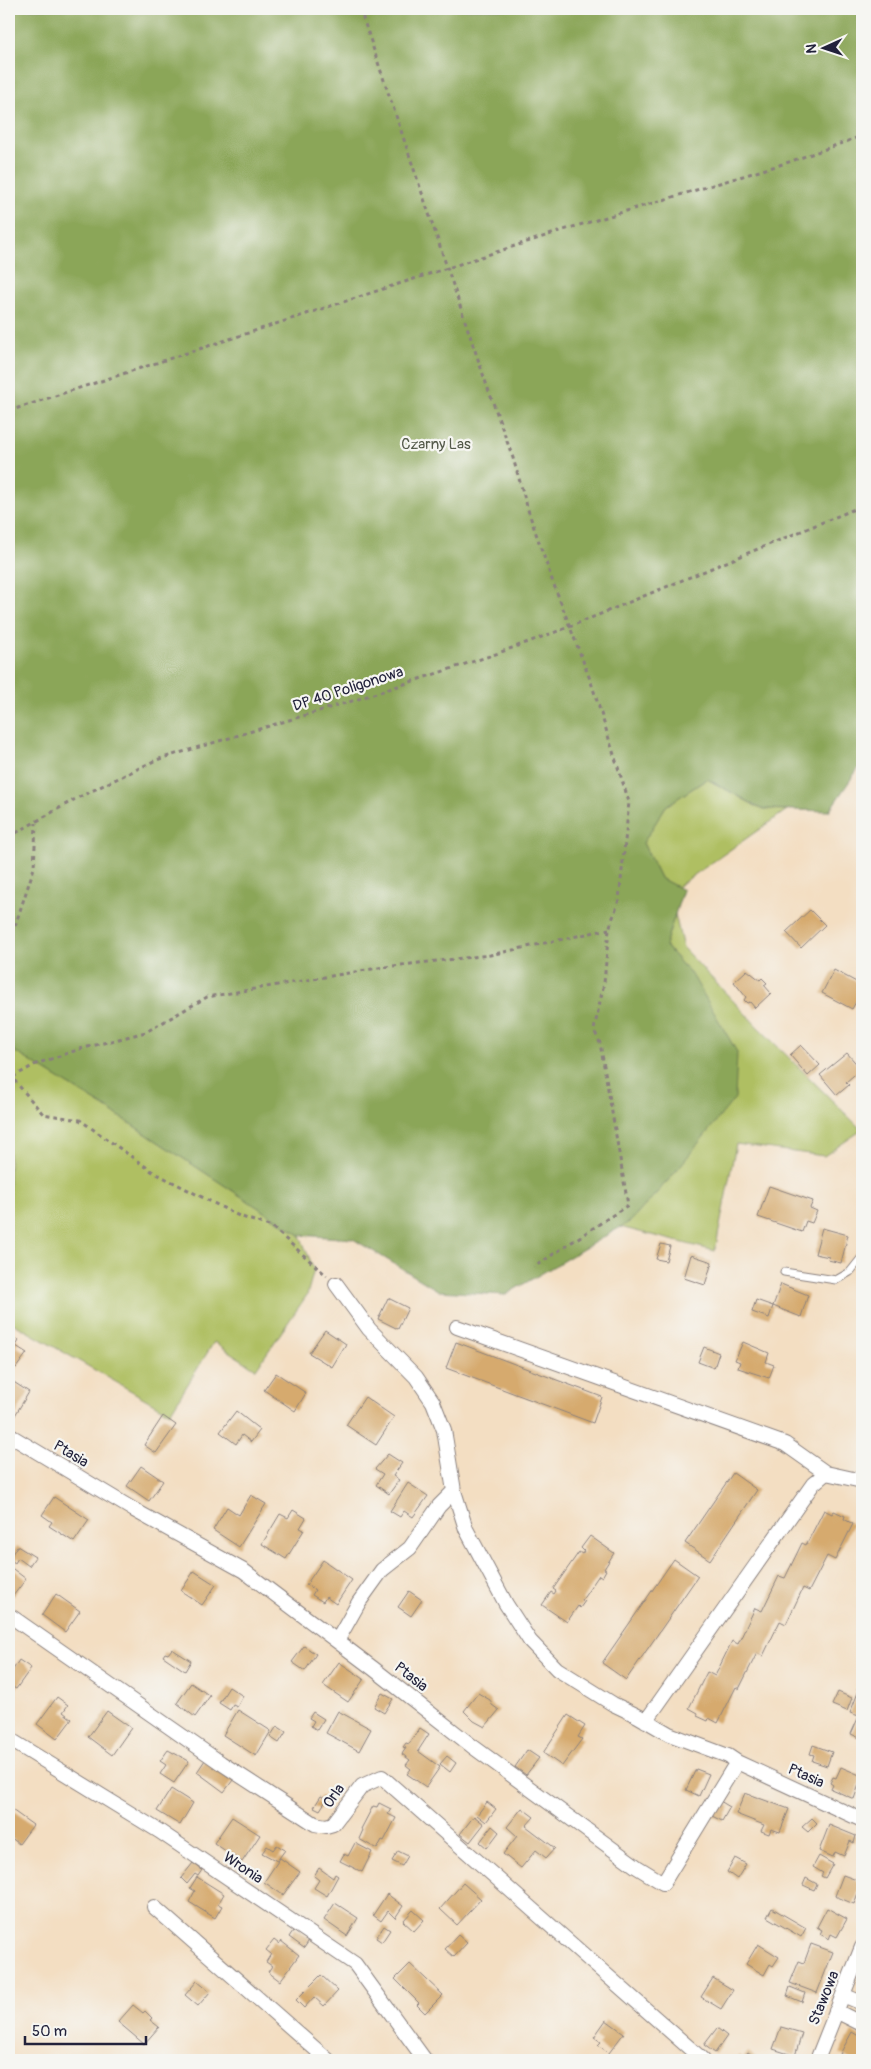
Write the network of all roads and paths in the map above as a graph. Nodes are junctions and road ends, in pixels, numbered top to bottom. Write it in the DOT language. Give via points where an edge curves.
graph roads {
  1 [pos="360,9"];
  2 [pos="862,136"];
  3 [pos="448,270"];
  4 [pos="9,411"];
  5 [pos="862,506"];
  6 [pos="569,627"];
  7 [pos="36,823"];
  8 [pos="9,837"];
  9 [pos="15,926"];
  10 [pos="609,929"];
  11 [pos="11,1075"];
  12 [pos="862,1257"];
  13 [pos="534,1267"];
  14 [pos="784,1272"];
  15 [pos="336,1284"];
  16 [pos="457,1327"];
  17 [pos="9,1435"];
  18 [pos="826,1473"];
  19 [pos="862,1481"];
  20 [pos="454,1491"];
  21 [pos="9,1615"];
  22 [pos="337,1641"];
  23 [pos="646,1721"];
  24 [pos="9,1738"];
  25 [pos="737,1762"];
  26 [pos="862,1820"];
  27 [pos="154,1907"];
  28 [pos="862,1948"];
  29 [pos="842,1995"];
  30 [pos="862,2003"];
  31 [pos="836,2011"];
  32 [pos="862,2024"];
  33 [pos="328,2060"];
  34 [pos="424,2060"];
  35 [pos="703,2060"];
  36 [pos="817,2060"];
  1 -- 3 [label="path"];
  2 -- 3 [label="path"];
  3 -- 4 [label="path"];
  3 -- 6 [label="path"];
  5 -- 6 [label="path, DP 40 Poligonowa"];
  6 -- 7 [label="path, DP 40 Poligonowa" via="349,702 156,760 78,798"];
  6 -- 10 [label="path" via="591,682 629,802 619,900"];
  7 -- 8 [label="path, DP 40 Poligonowa"];
  7 -- 9 [label="path" via="34,868"];
  10 -- 11 [label="path" via="490,955 384,967 207,997 146,1032 80,1049"];
  10 -- 13 [label="path" via="604,983 594,1030 600,1043 628,1205"];
  11 -- 15 [label="path" via="43,1114 80,1120 153,1172 239,1216 272,1227"];
  12 -- 14 [label="lane" via="850,1272 836,1280"];
  15 -- 20 [label="street, Ptasia" via="369,1329 416,1377 433,1402 447,1444"];
  16 -- 18 [label="street" via="785,1444"];
  17 -- 22 [label="street, Ptasia" via="244,1571"];
  18 -- 19 [label="street"];
  18 -- 23 [label="street" via="812,1484"];
  20 -- 22 [label="street" via="438,1506 410,1548 382,1570"];
  20 -- 23 [label="street, Ptasia" via="472,1543 530,1641 557,1669"];
  21 -- 35 [label="street, Orla" via="221,1763 315,1824 333,1824 362,1786 382,1777"];
  22 -- 25 [label="street, Ptasia" via="472,1746 663,1883"];
  23 -- 25 [label="street, Ptasia"];
  24 -- 34 [label="street, Wronia" via="159,1831 355,1964"];
  25 -- 26 [label="street, Ptasia"];
  27 -- 33 [label="street"];
  28 -- 29 [label="street, Stawowa"];
  29 -- 30 [label="street"];
  29 -- 31 [label="street, Stawowa"];
  31 -- 32 [label="street"];
  31 -- 36 [label="street, Stawowa"];
}
